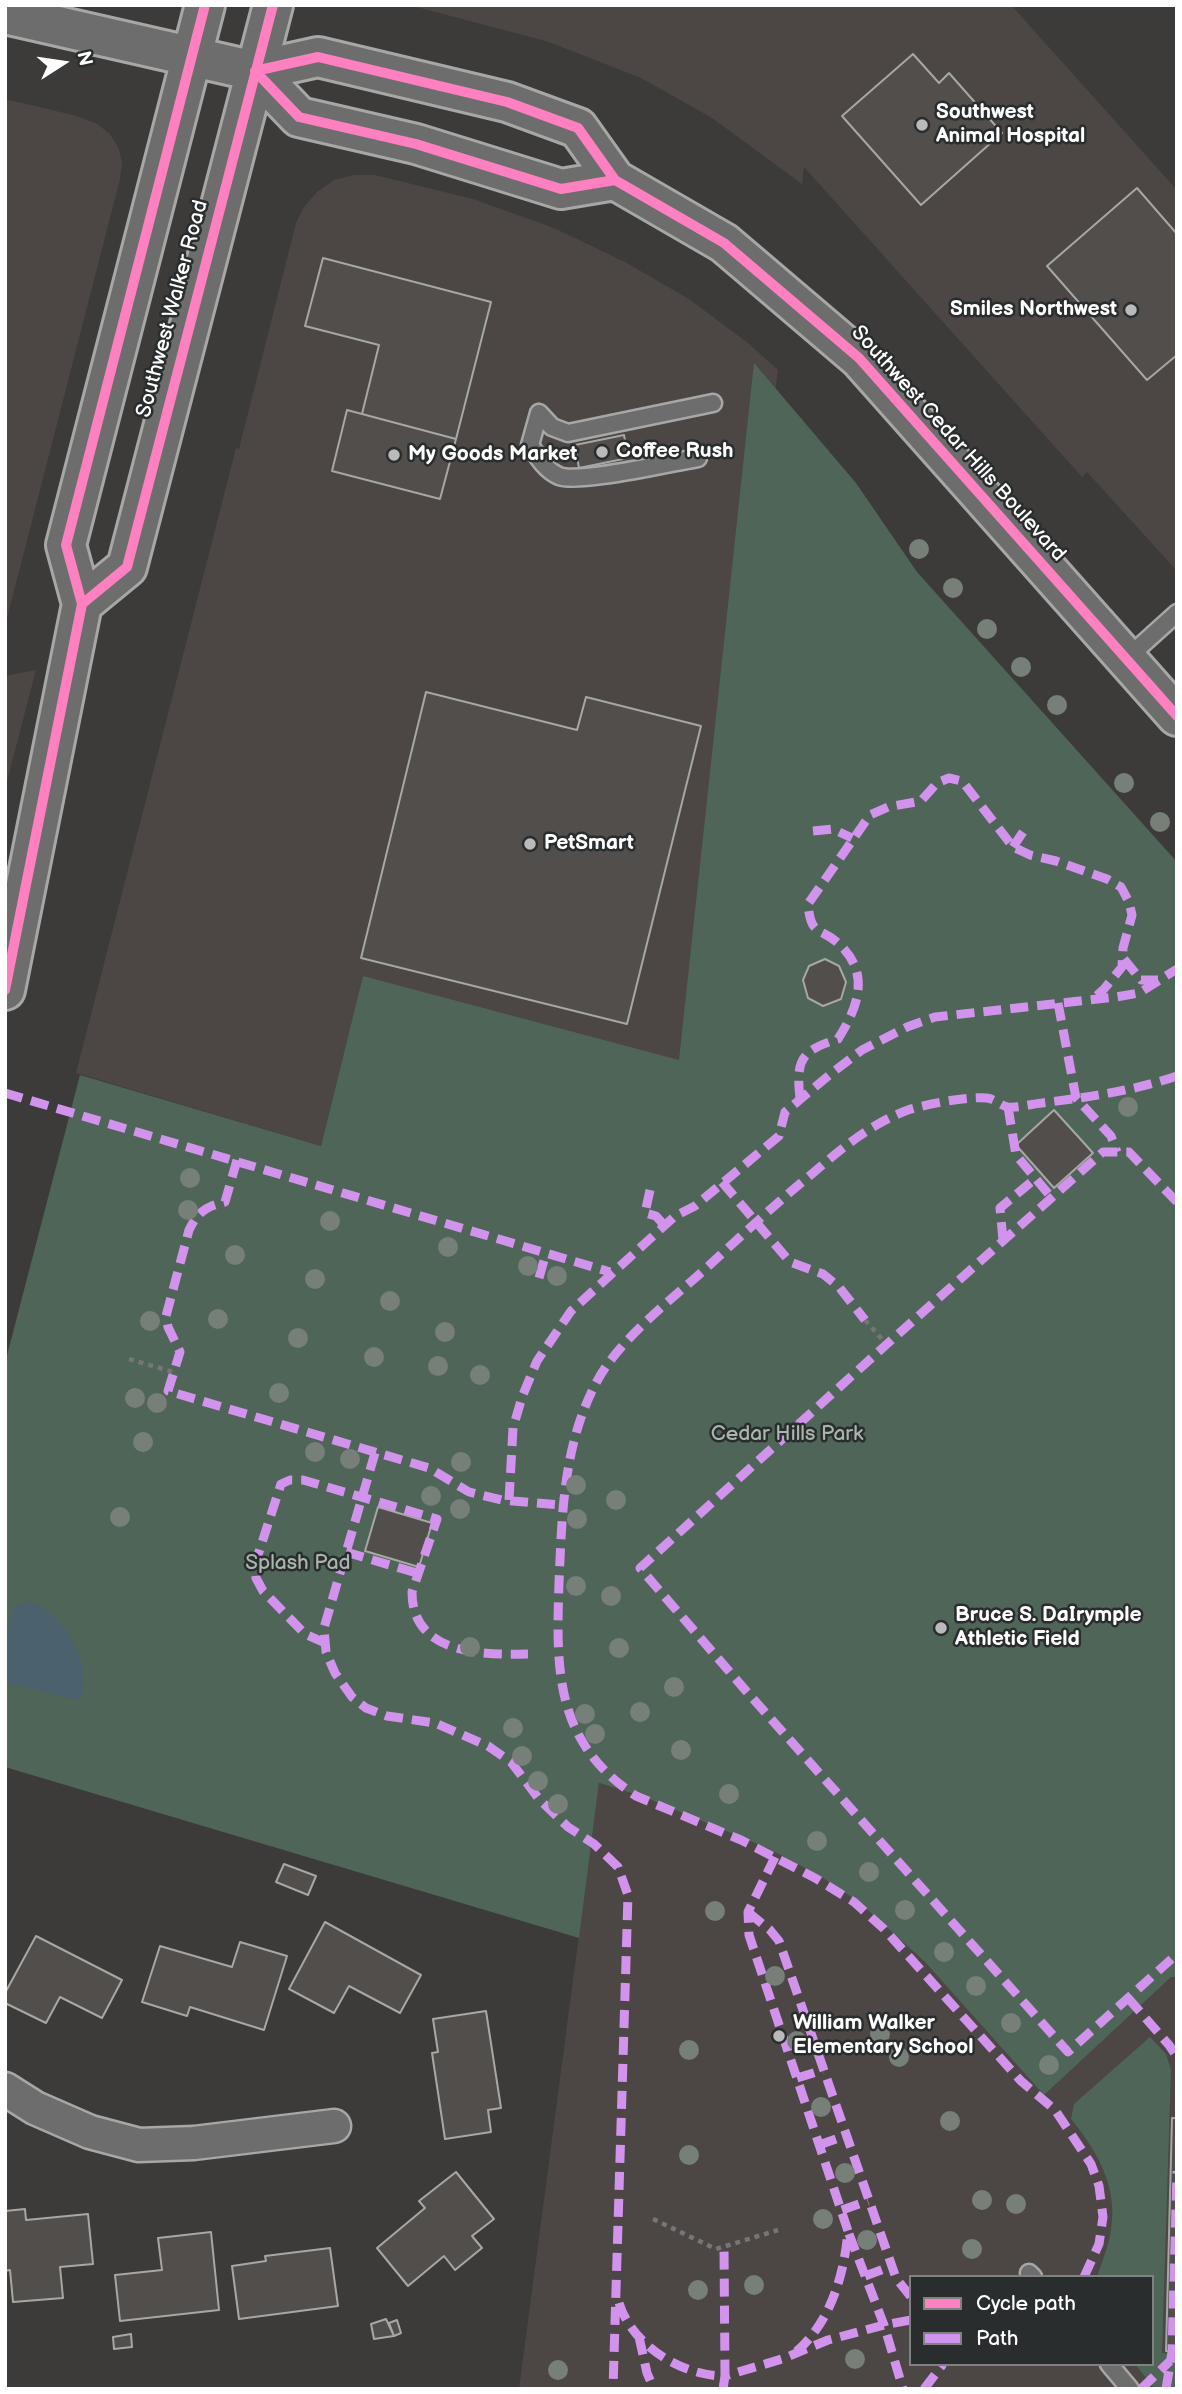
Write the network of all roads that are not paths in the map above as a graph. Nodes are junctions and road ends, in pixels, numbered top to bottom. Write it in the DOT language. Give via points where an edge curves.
graph roads {
  1 [pos="205,5"];
  2 [pos="273,5"];
  3 [pos="5,14"];
  4 [pos="191,57"];
  5 [pos="255,71"];
  6 [pos="615,180"];
  7 [pos="713,403"];
  8 [pos="698,458"];
  9 [pos="82,604"];
  10 [pos="1177,613"];
  11 [pos="1126,659"];
  12 [pos="1177,716"];
  13 [pos="5,990"];
  14 [pos="5,2089"];
  15 [pos="334,2126"];
  16 [pos="1111,2366"];
  17 [pos="1130,2389"];
  1 -- 4 [label="main road, Southwest Walker Road"];
  2 -- 5 [label="main road, Southwest Walker Road"];
  3 -- 4 [label="main road, Southwest Cedar Hills Boulevard"];
  4 -- 5 [label="main road, Southwest Cedar Hills Boulevard"];
  4 -- 9 [label="main road, Southwest Walker Road" via="66,545"];
  5 -- 6 [label="main road" via="299,117 416,144 561,189"];
  5 -- 6 [label="main road, Southwest Cedar Hills Boulevard" via="318,57 508,102 578,128"];
  5 -- 9 [label="main road, Southwest Walker Road" via="127,567"];
  6 -- 11 [label="main road, Southwest Cedar Hills Boulevard" via="724,243 859,358"];
  7 -- 8 [label="lane" via="568,433 552,427 539,413 530,445 541,464 560,476 582,478"];
  9 -- 13 [label="main road, Southwest Walker Road"];
  10 -- 11 [label="lane"];
  11 -- 12 [label="main road, Southwest Cedar Hills Boulevard"];
  14 -- 15 [label="street" via="90,2132 139,2145"];
  16 -- 17 [label="lane"];
}
